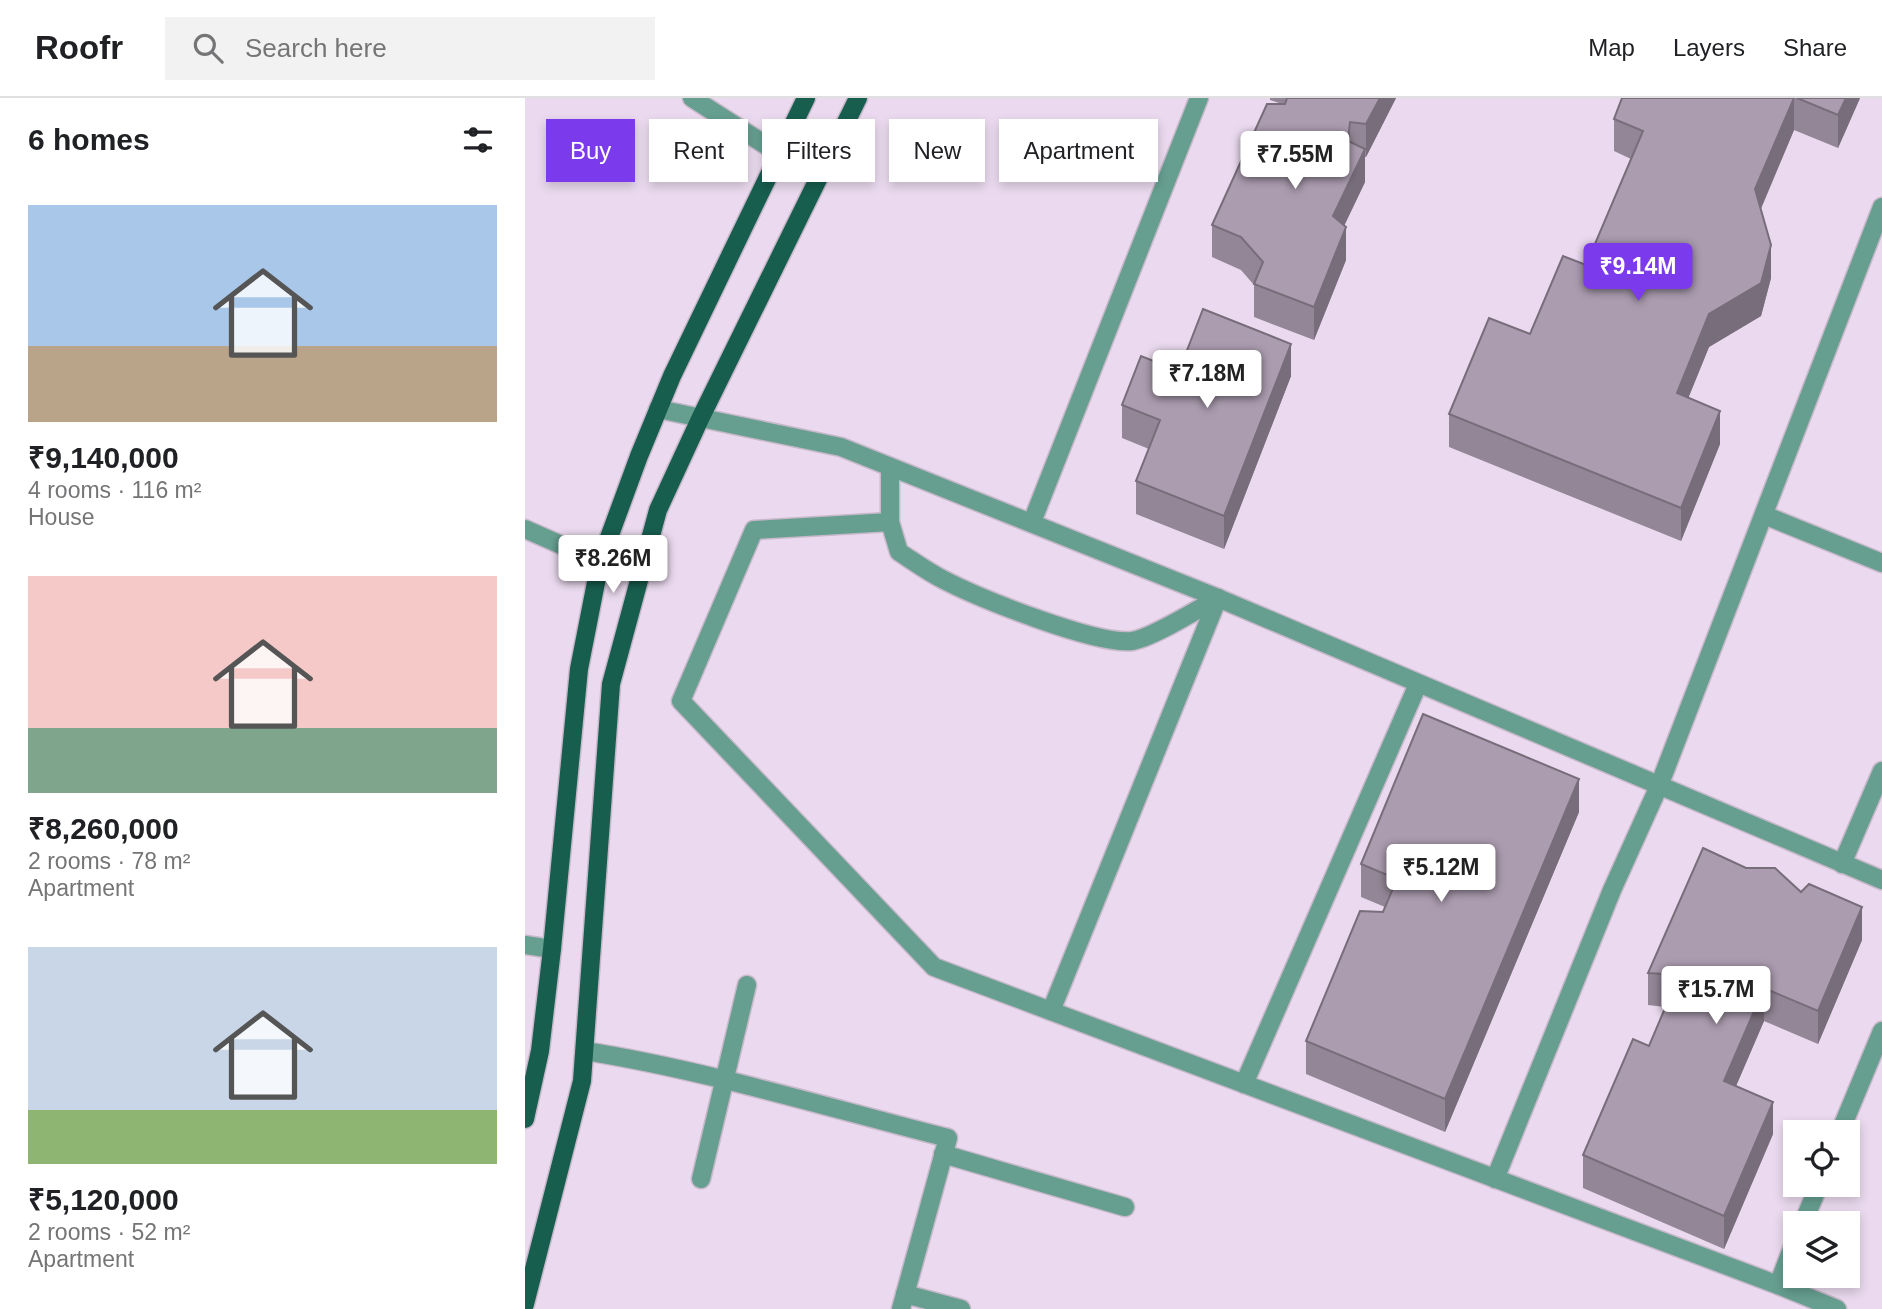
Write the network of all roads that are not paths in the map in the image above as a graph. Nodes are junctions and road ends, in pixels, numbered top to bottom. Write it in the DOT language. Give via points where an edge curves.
graph roads {
  1 [pos="692,98"];
  2 [pos="806,98"];
  3 [pos="858,98"];
  4 [pos="1199,98"];
  5 [pos="795,119"];
  6 [pos="762,143"];
  7 [pos="764,182"];
  8 [pos="1882,207"];
  9 [pos="658,410"];
  10 [pos="700,419"];
  11 [pos="890,467"];
  12 [pos="1763,515"];
  13 [pos="890,522"];
  14 [pos="1032,522"];
  15 [pos="525,529"];
  16 [pos="600,562"];
  17 [pos="1882,563"];
  18 [pos="1218,598"];
  19 [pos="1417,684"];
  20 [pos="1882,771"];
  21 [pos="1660,786"];
  22 [pos="1842,864"];
  23 [pos="1882,880"];
  24 [pos="525,945"];
  25 [pos="552,949"];
  26 [pos="747,985"];
  27 [pos="1051,1011"];
  28 [pos="1882,1031"];
  29 [pos="585,1051"];
  30 [pos="725,1082"];
  31 [pos="1244,1084"];
  32 [pos="525,1119"];
  33 [pos="1845,1120"];
  34 [pos="943,1154"];
  35 [pos="1495,1179"];
  36 [pos="701,1180"];
  37 [pos="1125,1207"];
  38 [pos="1783,1272"];
  39 [pos="1778,1285"];
  40 [pos="903,1302"];
  41 [pos="525,1304"];
  42 [pos="961,1309"];
  43 [pos="1837,1309"];
  1 -- 6 [label="street"];
  2 -- 5 [label="main road"];
  3 -- 10 [label="main road"];
  4 -- 14 [label="street"];
  7 -- 9 [label="main road"];
  8 -- 12 [label="street"];
  9 -- 10 [label="street"];
  9 -- 16 [label="main road"];
  10 -- 11 [label="street" via="841,447"];
  10 -- 29 [label="main road" via="658,510 611,684"];
  11 -- 13 [label="street"];
  11 -- 14 [label="street"];
  12 -- 17 [label="street"];
  12 -- 21 [label="street"];
  13 -- 18 [label="street" via="899,552 943,580 1097,637 1132,641"];
  13 -- 27 [label="street" via="754,530 681,701 934,967"];
  14 -- 18 [label="street"];
  15 -- 16 [label="street"];
  16 -- 25 [label="main road" via="579,669"];
  18 -- 19 [label="street"];
  18 -- 27 [label="street"];
  19 -- 21 [label="street"];
  19 -- 31 [label="street"];
  20 -- 22 [label="street"];
  21 -- 22 [label="street"];
  21 -- 35 [label="street" via="1612,890"];
  22 -- 23 [label="street"];
  24 -- 25 [label="street"];
  25 -- 32 [label="main road" via="540,1051"];
  26 -- 30 [label="street"];
  27 -- 31 [label="street"];
  28 -- 33 [label="street"];
  29 -- 30 [label="street"];
  29 -- 41 [label="main road" via="582,1081"];
  30 -- 34 [label="street" via="948,1138"];
  30 -- 36 [label="street"];
  31 -- 35 [label="street"];
  34 -- 37 [label="street"];
  34 -- 40 [label="street"];
  35 -- 39 [label="street"];
  38 -- 39 [label="street"];
  39 -- 43 [label="street"];
  40 -- 42 [label="street"];
}
